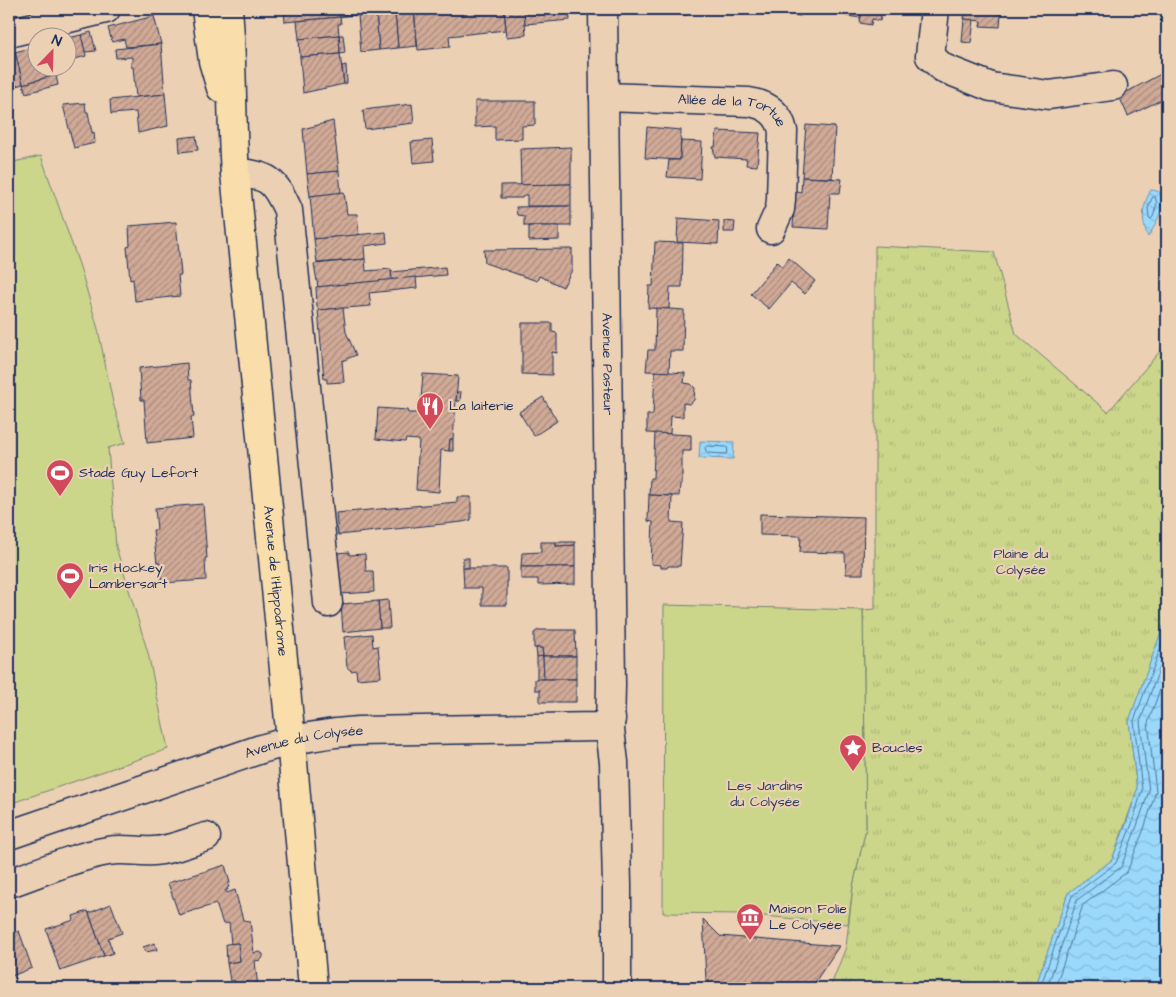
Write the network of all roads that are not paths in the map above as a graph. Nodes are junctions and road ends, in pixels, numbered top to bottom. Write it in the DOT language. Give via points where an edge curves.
graph roads {
  1 [pos="106,9"];
  2 [pos="206,9"];
  3 [pos="228,9"];
  4 [pos="603,9"];
  5 [pos="934,20"];
  6 [pos="9,33"];
  7 [pos="1113,86"];
  8 [pos="604,97"];
  9 [pos="231,123"];
  10 [pos="235,173"];
  11 [pos="771,229"];
  12 [pos="328,603"];
  13 [pos="611,719"];
  14 [pos="291,740"];
  15 [pos="9,835"];
  16 [pos="206,837"];
  17 [pos="9,883"];
  18 [pos="313,988"];
  19 [pos="617,988"];
  1 -- 6 [label="street"];
  2 -- 9 [label="main road, Avenue de l'Hippodrome" via="213,61"];
  3 -- 9 [label="main road, Avenue de l'Hippodrome"];
  4 -- 8 [label="street, Avenue Pasteur"];
  5 -- 7 [label="street" via="930,56 943,68 991,87 1049,95"];
  8 -- 11 [label="street, Allée de la Tortue" via="748,102 771,110 781,123 783,132 780,209"];
  8 -- 13 [label="street, Avenue Pasteur"];
  9 -- 10 [label="main road, Avenue de l'Hippodrome"];
  10 -- 12 [label="street" via="256,174 269,180 288,210"];
  10 -- 14 [label="main road, Avenue de l'Hippodrome"];
  13 -- 14 [label="street, Avenue du Colysée" via="600,727 358,731"];
  13 -- 19 [label="street, Avenue Pasteur"];
  14 -- 15 [label="street, Avenue du Colysée"];
  14 -- 18 [label="main road, Avenue de l'Hippodrome"];
  16 -- 17 [label="street" via="169,849 109,851"];
}
